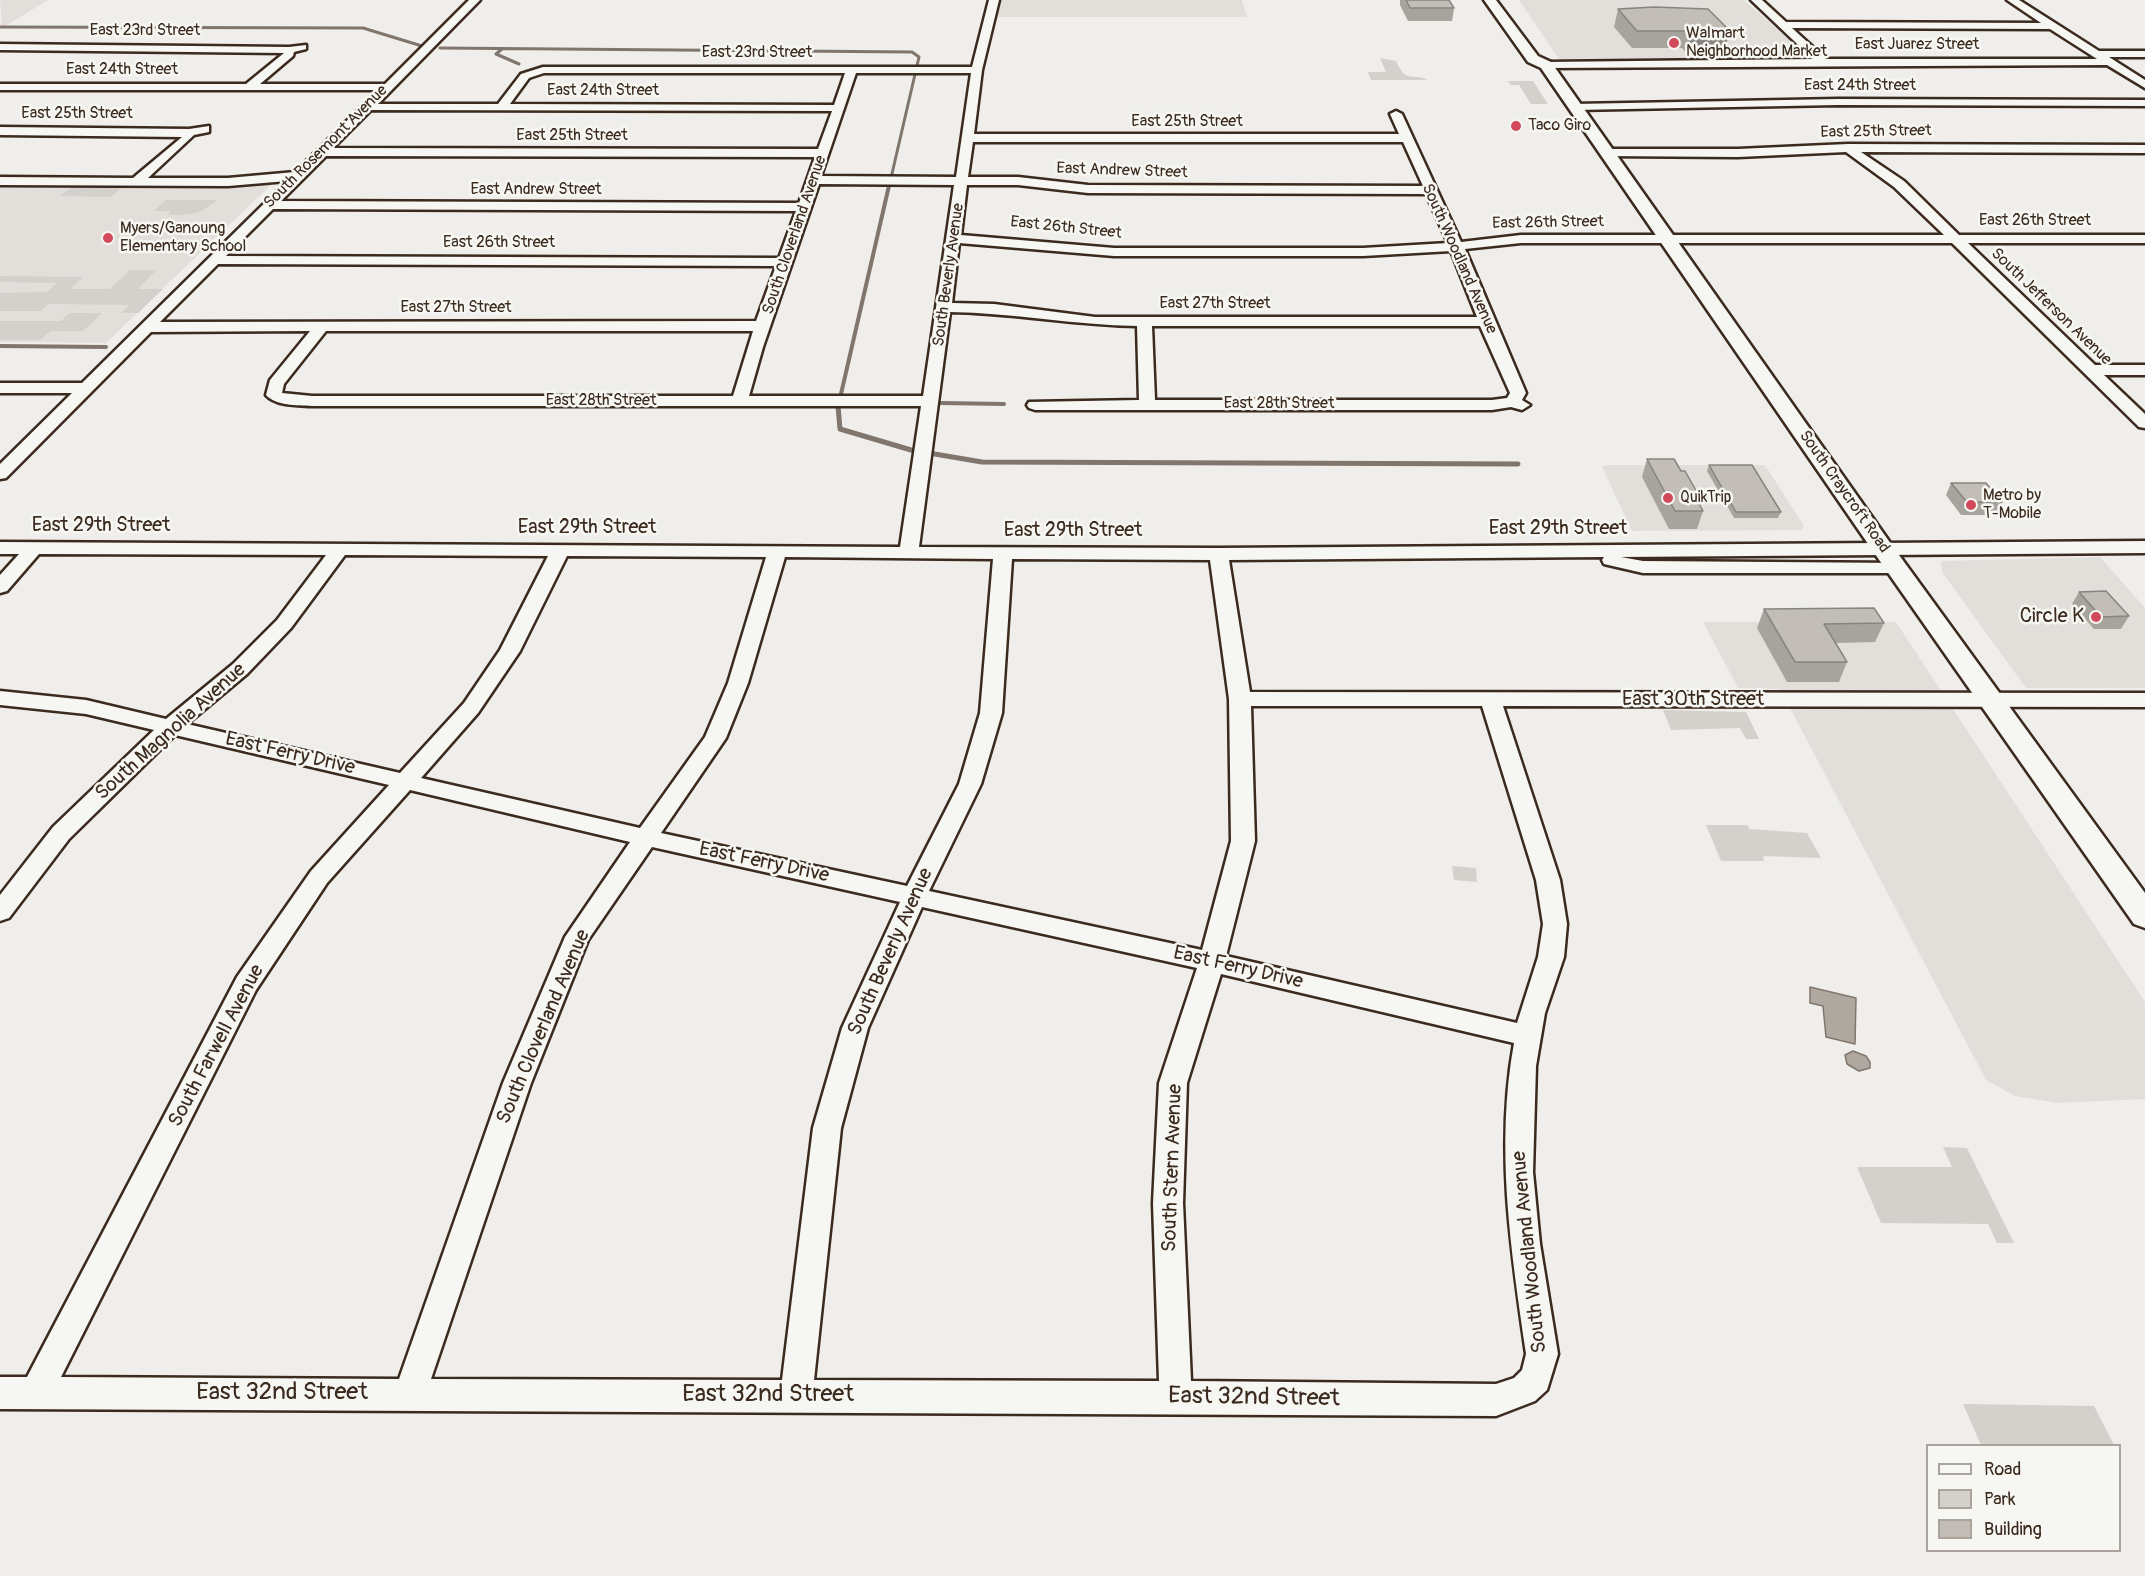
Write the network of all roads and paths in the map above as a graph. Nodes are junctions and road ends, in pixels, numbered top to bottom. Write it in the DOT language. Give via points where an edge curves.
graph roads {
  1 [pos="476,0"];
  2 [pos="994,0"];
  3 [pos="1490,0"];
  4 [pos="1756,0"];
  5 [pos="2012,0"];
  6 [pos="1508,25"];
  7 [pos="1784,25"];
  8 [pos="2051,26"];
  9 [pos="1534,38"];
  10 [pos="0,47"];
  11 [pos="302,47"];
  12 [pos="289,50"];
  13 [pos="2096,54"];
  14 [pos="2145,54"];
  15 [pos="1546,57"];
  16 [pos="1823,62"];
  17 [pos="2108,62"];
  18 [pos="852,70"];
  19 [pos="977,70"];
  20 [pos="2145,86"];
  21 [pos="0,87"];
  22 [pos="249,87"];
  23 [pos="387,87"];
  24 [pos="2145,103"];
  25 [pos="367,107"];
  26 [pos="1575,107"];
  27 [pos="501,108"];
  28 [pos="840,108"];
  29 [pos="1396,114"];
  30 [pos="205,129"];
  31 [pos="0,130"];
  32 [pos="189,133"];
  33 [pos="968,138"];
  34 [pos="1406,138"];
  35 [pos="1848,148"];
  36 [pos="2145,149"];
  37 [pos="321,152"];
  38 [pos="823,153"];
  39 [pos="1608,153"];
  40 [pos="297,176"];
  41 [pos="814,180"];
  42 [pos="963,180"];
  43 [pos="0,182"];
  44 [pos="136,182"];
  45 [pos="1429,190"];
  46 [pos="269,205"];
  47 [pos="803,207"];
  48 [pos="954,238"];
  49 [pos="1669,239"];
  50 [pos="2145,239"];
  51 [pos="1956,240"];
  52 [pos="1456,245"];
  53 [pos="213,260"];
  54 [pos="786,262"];
  55 [pos="945,307"];
  56 [pos="1144,321"];
  57 [pos="1486,322"];
  58 [pos="764,326"];
  59 [pos="147,327"];
  60 [pos="322,327"];
  61 [pos="2090,370"];
  62 [pos="2145,370"];
  63 [pos="0,388"];
  64 [pos="84,388"];
  65 [pos="740,401"];
  66 [pos="930,401"];
  67 [pos="1517,403"];
  68 [pos="1147,404"];
  69 [pos="1035,405"];
  70 [pos="2145,423"];
  71 [pos="0,474"];
  72 [pos="2145,547"];
  73 [pos="0,548"];
  74 [pos="34,548"];
  75 [pos="339,550"];
  76 [pos="561,550"];
  77 [pos="777,552"];
  78 [pos="909,552"];
  79 [pos="1002,553"];
  80 [pos="1219,554"];
  81 [pos="1890,558"];
  82 [pos="0,587"];
  83 [pos="0,698"];
  84 [pos="1240,699"];
  85 [pos="1491,700"];
  86 [pos="1990,700"];
  87 [pos="2145,700"];
  88 [pos="171,726"];
  89 [pos="404,780"];
  90 [pos="647,838"];
  91 [pos="915,895"];
  92 [pos="0,912"];
  93 [pos="2145,916"];
  94 [pos="1212,962"];
  95 [pos="1527,1036"];
  96 [pos="1537,1390"];
  97 [pos="0,1393"];
  98 [pos="36,1393"];
  99 [pos="410,1393"];
  100 [pos="796,1395"];
  101 [pos="1176,1397"];
  1 -- 23 [label="street, South Rosemont Avenue"];
  2 -- 19 [label="street, South Beverly Avenue"];
  3 -- 6 [label="main road, South Craycroft Road"];
  4 -- 7 [label="street"];
  5 -- 8 [label="street"];
  6 -- 9 [label="main road" via="1519,26"];
  6 -- 15 [label="main road, South Craycroft Road" via="1533,59"];
  7 -- 8 [label="street"];
  7 -- 16 [label="street"];
  8 -- 13 [label="street"];
  10 -- 12 [label="street, East 23rd Street"];
  11 -- 12 [label="street, East 23rd Street"];
  12 -- 22 [label="street"];
  13 -- 14 [label="street"];
  13 -- 17 [label="street"];
  15 -- 16 [label="street, East Juarez Street"];
  15 -- 26 [label="main road, South Craycroft Road"];
  16 -- 17 [label="street, East Juarez Street"];
  17 -- 20 [label="street"];
  18 -- 19 [label="street, East 23rd Street"];
  18 -- 27 [label="street, East 23rd Street" via="534,70"];
  18 -- 28 [label="street, South Cloverland Avenue"];
  19 -- 33 [label="street, South Beverly Avenue"];
  21 -- 22 [label="street, East 24th Street"];
  22 -- 23 [label="street, East 24th Street"];
  23 -- 25 [label="street, South Rosemont Avenue"];
  24 -- 26 [label="street, East 24th Street" via="1838,102"];
  25 -- 27 [label="street, East 24th Street"];
  25 -- 37 [label="street, South Rosemont Avenue"];
  26 -- 39 [label="main road, South Craycroft Road"];
  27 -- 28 [label="street, East 24th Street"];
  28 -- 38 [label="street, South Cloverland Avenue"];
  29 -- 34 [label="street, South Woodland Avenue"];
  30 -- 32 [label="street, East 25th Street"];
  31 -- 32 [label="street, East 25th Street"];
  32 -- 44 [label="street"];
  33 -- 34 [label="street, East 25th Street"];
  33 -- 42 [label="street, South Beverly Avenue"];
  34 -- 45 [label="street, South Woodland Avenue"];
  35 -- 36 [label="street, East 25th Street"];
  35 -- 39 [label="street, East 25th Street"];
  35 -- 51 [label="street, South Jefferson Avenue" via="1899,184"];
  37 -- 38 [label="street, East 25th Street"];
  37 -- 40 [label="street, South Rosemont Avenue"];
  38 -- 41 [label="street, South Cloverland Avenue"];
  39 -- 49 [label="main road, South Craycroft Road"];
  40 -- 44 [label="street" via="228,182"];
  40 -- 46 [label="street, South Rosemont Avenue"];
  41 -- 42 [label="street, East Andrew Street"];
  41 -- 47 [label="street, South Cloverland Avenue"];
  42 -- 45 [label="street, East Andrew Street" via="1088,189"];
  42 -- 48 [label="street, South Beverly Avenue"];
  43 -- 44 [label="street"];
  45 -- 52 [label="street, South Woodland Avenue"];
  46 -- 47 [label="street, East Andrew Street"];
  46 -- 53 [label="street, South Rosemont Avenue"];
  47 -- 54 [label="street, South Cloverland Avenue"];
  48 -- 52 [label="street, East 26th Street" via="1004,239 1114,252 1363,252"];
  48 -- 55 [label="street, South Beverly Avenue"];
  49 -- 51 [label="street, East 26th Street"];
  49 -- 52 [label="street, East 26th Street" via="1521,238"];
  49 -- 81 [label="main road, South Craycroft Road"];
  50 -- 51 [label="street, East 26th Street"];
  51 -- 61 [label="street, South Jefferson Avenue"];
  52 -- 57 [label="street, South Woodland Avenue"];
  53 -- 54 [label="street, East 26th Street"];
  53 -- 59 [label="street, South Rosemont Avenue"];
  54 -- 58 [label="street, South Cloverland Avenue"];
  55 -- 56 [label="street, East 27th Street" via="994,308 1095,321"];
  55 -- 66 [label="street, South Beverly Avenue"];
  56 -- 57 [label="street, East 27th Street"];
  56 -- 68 [label="street"];
  57 -- 67 [label="street, South Woodland Avenue" via="1518,393"];
  58 -- 60 [label="street, East 27th Street"];
  58 -- 65 [label="street, South Cloverland Avenue"];
  59 -- 60 [label="street, East 27th Street"];
  59 -- 64 [label="street, South Rosemont Avenue"];
  60 -- 65 [label="street, East 28th Street" via="267,398"];
  61 -- 62 [label="street"];
  61 -- 70 [label="street, South Jefferson Avenue"];
  63 -- 64 [label="street"];
  64 -- 71 [label="street, South Rosemont Avenue"];
  65 -- 66 [label="street, East 28th Street"];
  66 -- 78 [label="street, South Beverly Avenue"];
  67 -- 68 [label="street, East 28th Street"];
  68 -- 69 [label="street, East 28th Street"];
  72 -- 81 [label="street"];
  73 -- 74 [label="street, East 29th Street"];
  74 -- 75 [label="street, East 29th Street"];
  74 -- 82 [label="street"];
  75 -- 76 [label="street, East 29th Street"];
  75 -- 88 [label="street, South Magnolia Avenue" via="284,624 240,669"];
  76 -- 77 [label="street, East 29th Street"];
  76 -- 89 [label="street, South Farwell Avenue" via="510,651 471,708"];
  77 -- 78 [label="street, East 29th Street"];
  77 -- 90 [label="street, South Cloverland Avenue" via="738,683 715,738"];
  78 -- 79 [label="street, East 29th Street"];
  79 -- 80 [label="street, East 29th Street"];
  79 -- 91 [label="street, South Beverly Avenue" via="991,713 969,784"];
  80 -- 81 [label="street, East 29th Street" via="1578,552 1644,567"];
  80 -- 84 [label="street, South Stern Avenue"];
  81 -- 86 [label="main road, South Craycroft Road"];
  83 -- 88 [label="street, East Ferry Drive" via="86,707"];
  84 -- 85 [label="street, East 30th Street"];
  84 -- 94 [label="street, South Stern Avenue" via="1243,842"];
  85 -- 86 [label="street, East 30th Street"];
  85 -- 95 [label="street, South Woodland Avenue" via="1548,880 1555,924 1551,957"];
  86 -- 87 [label="street, East 30th Street"];
  86 -- 93 [label="main road, South Craycroft Road"];
  88 -- 89 [label="street, East Ferry Drive"];
  88 -- 92 [label="street, South Magnolia Avenue" via="61,833"];
  89 -- 90 [label="street, East Ferry Drive"];
  89 -- 98 [label="street, South Farwell Avenue" via="319,877 246,984"];
  90 -- 91 [label="street, East Ferry Drive"];
  90 -- 99 [label="street, South Cloverland Avenue" via="577,938 517,1083"];
  91 -- 94 [label="street, East Ferry Drive"];
  91 -- 100 [label="street, South Beverly Avenue" via="855,1028 827,1128"];
  94 -- 95 [label="street, East Ferry Drive"];
  94 -- 101 [label="street, South Stern Avenue" via="1173,1083 1168,1203"];
  95 -- 96 [label="street, South Woodland Avenue" via="1519,1172 1525,1244 1542,1354"];
  96 -- 101 [label="street, East 32nd Street" via="1524,1390 1496,1400"];
  97 -- 98 [label="street, East 32nd Street"];
  98 -- 99 [label="street, East 32nd Street"];
  99 -- 100 [label="street, East 32nd Street"];
  100 -- 101 [label="street, East 32nd Street"];
}
